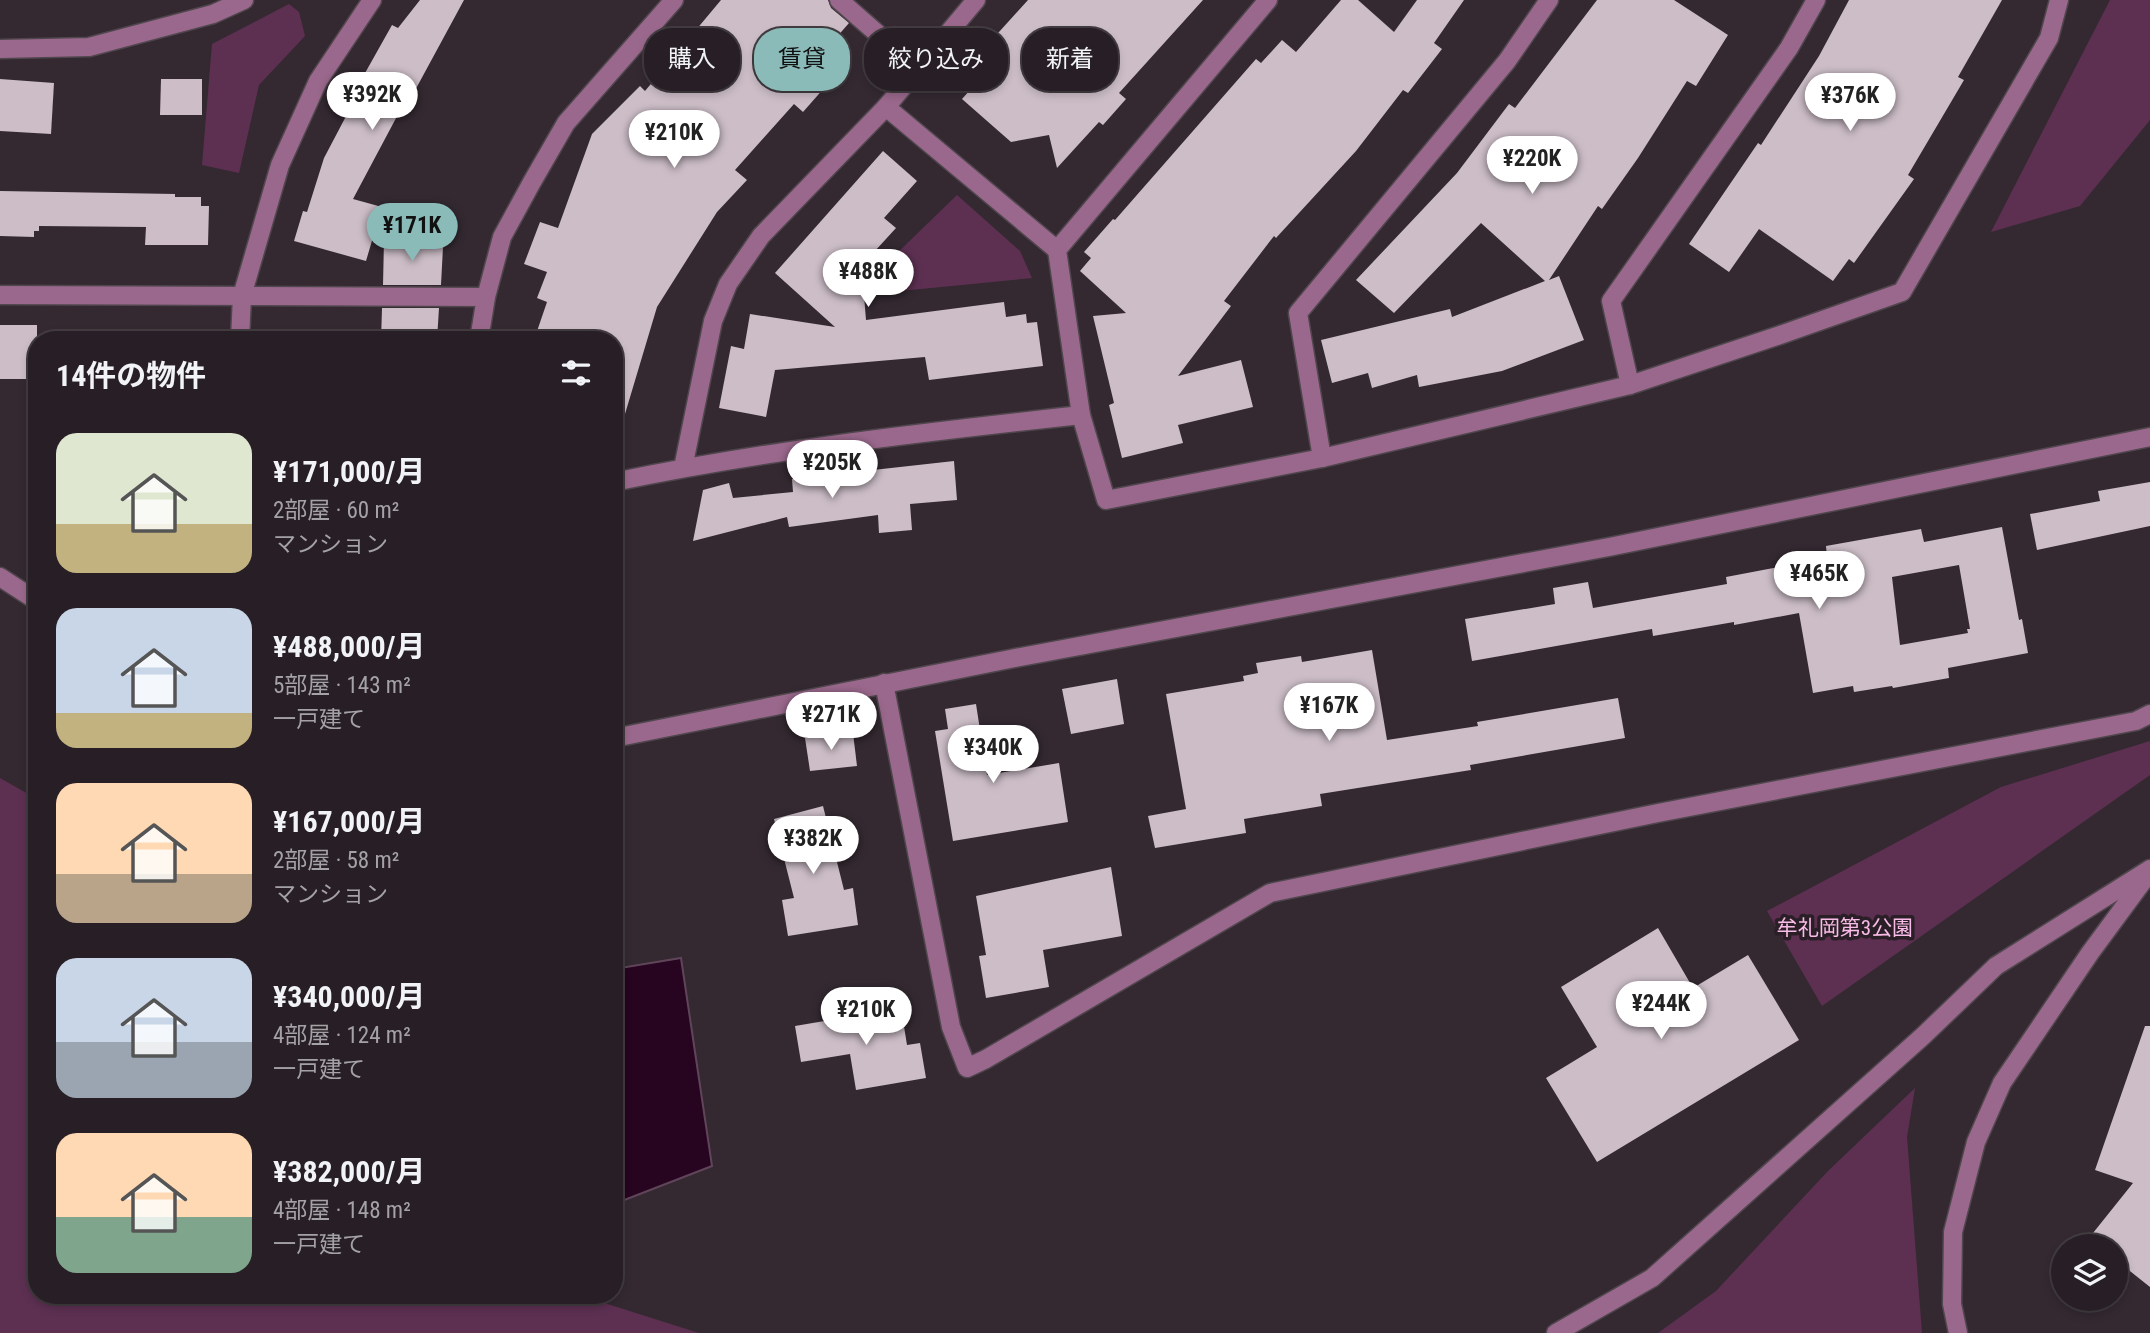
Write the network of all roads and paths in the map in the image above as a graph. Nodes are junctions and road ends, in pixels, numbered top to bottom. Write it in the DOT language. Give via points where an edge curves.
graph roads {
  1 [pos="244,0"];
  2 [pos="372,0"];
  3 [pos="674,0"];
  4 [pos="839,0"];
  5 [pos="976,0"];
  6 [pos="1268,0"];
  7 [pos="1549,0"];
  8 [pos="1816,0"];
  9 [pos="2059,0"];
  10 [pos="871,28"];
  11 [pos="953,28"];
  12 [pos="0,49"];
  13 [pos="900,91"];
  14 [pos="886,107"];
  15 [pos="1057,250"];
  16 [pos="0,295"];
  17 [pos="242,296"];
  18 [pos="486,297"];
  19 [pos="240,331"];
  20 [pos="480,331"];
  21 [pos="1630,385"];
  22 [pos="1081,415"];
  23 [pos="2150,437"];
  24 [pos="1322,458"];
  25 [pos="683,468"];
  26 [pos="623,480"];
  27 [pos="0,577"];
  28 [pos="28,595"];
  29 [pos="884,683"];
  30 [pos="2150,714"];
  31 [pos="623,736"];
  32 [pos="2150,870"];
  33 [pos="1556,1333"];
  34 [pos="1958,1333"];
  1 -- 12 [label="street" via="213,14 89,47"];
  2 -- 17 [label="street" via="318,81 280,165"];
  3 -- 18 [label="street" via="566,123 502,237"];
  4 -- 10 [label="street"];
  5 -- 11 [label="street"];
  6 -- 15 [label="street"];
  7 -- 24 [label="street" via="1507,61 1298,313"];
  8 -- 21 [label="street" via="1789,48 1611,301"];
  9 -- 21 [label="street" via="2049,38 1902,292"];
  13 -- 14 [label="street"];
  14 -- 15 [label="street"];
  14 -- 25 [label="street" via="761,236 728,284 713,321"];
  15 -- 22 [label="street"];
  16 -- 17 [label="street"];
  17 -- 18 [label="street"];
  17 -- 19 [label="street"];
  18 -- 20 [label="street"];
  21 -- 24 [label="street"];
  22 -- 24 [label="street" via="1106,500"];
  22 -- 25 [label="street"];
  23 -- 29 [label="street" via="1609,547"];
  25 -- 26 [label="street"];
  27 -- 28 [label="street"];
  29 -- 30 [label="street" via="951,1027 967,1068 1270,893 2136,721"];
  29 -- 31 [label="street"];
  32 -- 33 [label="street" via="1996,966 1923,1037 1652,1278"];
  32 -- 34 [label="street" via="2003,1083 1976,1142 1953,1232 1952,1304"];
}
